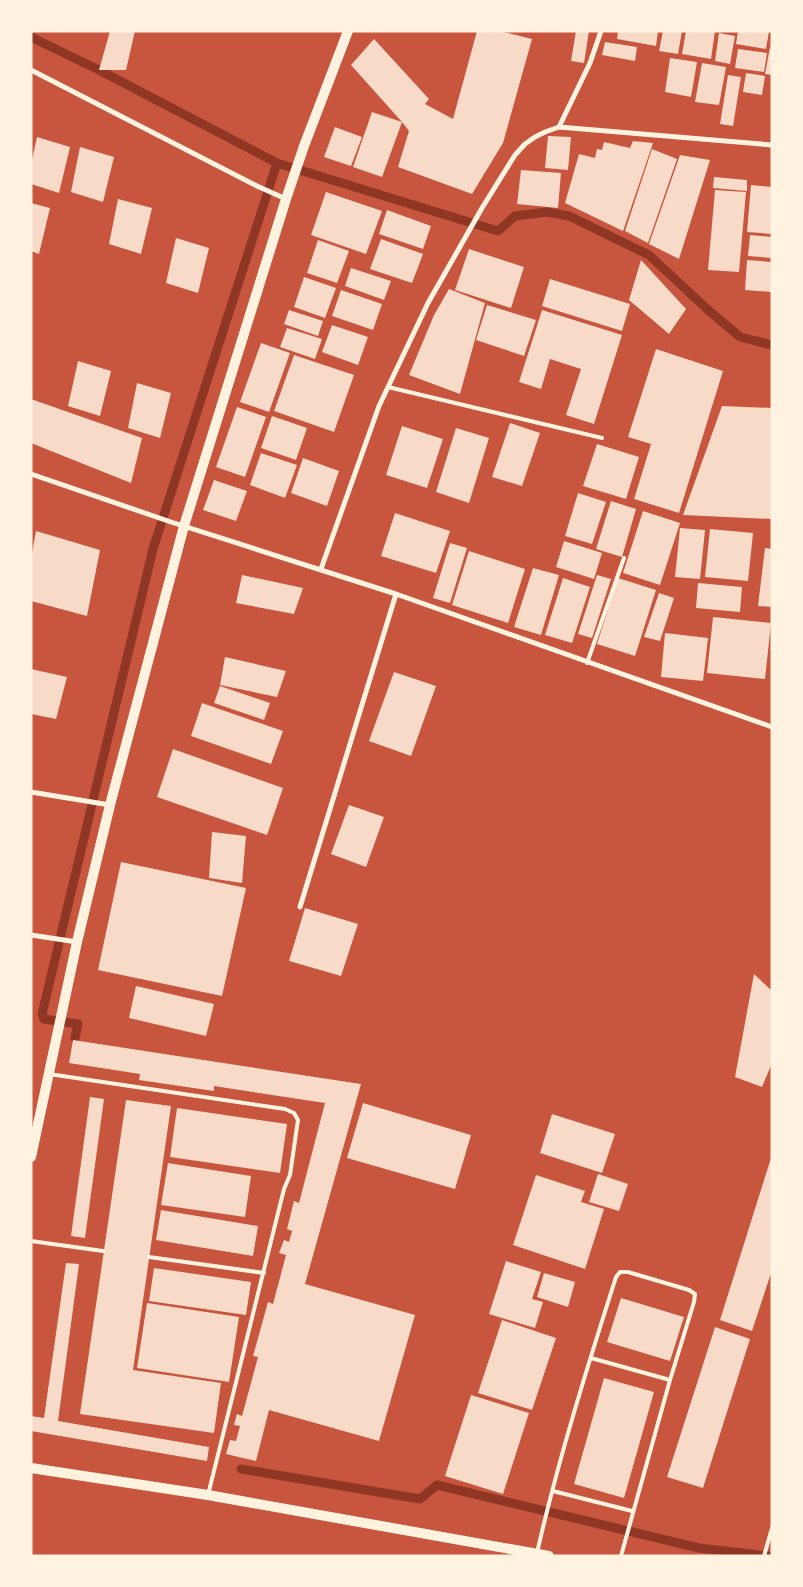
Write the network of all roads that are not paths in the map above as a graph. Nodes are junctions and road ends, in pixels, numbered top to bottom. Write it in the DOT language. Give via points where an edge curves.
graph roads {
  1 [pos="348,31"];
  2 [pos="601,31"];
  3 [pos="31,70"];
  4 [pos="559,127"];
  5 [pos="772,146"];
  6 [pos="286,199"];
  7 [pos="388,387"];
  8 [pos="602,438"];
  9 [pos="31,474"];
  10 [pos="184,526"];
  11 [pos="624,558"];
  12 [pos="321,569"];
  13 [pos="396,594"];
  14 [pos="587,663"];
  15 [pos="772,727"];
  16 [pos="31,792"];
  17 [pos="110,805"];
  18 [pos="300,908"];
  19 [pos="31,935"];
  20 [pos="77,942"];
  21 [pos="49,1074"];
  22 [pos="31,1158"];
  23 [pos="31,1241"];
  24 [pos="104,1251"];
  25 [pos="149,1257"];
  26 [pos="264,1274"];
  27 [pos="591,1358"];
  28 [pos="670,1380"];
  29 [pos="31,1468"];
  30 [pos="553,1491"];
  31 [pos="208,1495"];
  32 [pos="632,1511"];
  33 [pos="772,1528"];
  34 [pos="505,1552"];
  35 [pos="537,1553"];
  36 [pos="550,1556"];
  37 [pos="621,1556"];
  38 [pos="764,1556"];
  1 -- 6 [label="main road"];
  2 -- 4 [label="street" via="590,63"];
  3 -- 6 [label="street"];
  4 -- 5 [label="street"];
  4 -- 7 [label="street" via="525,144 515,155 428,302"];
  6 -- 10 [label="main road"];
  7 -- 8 [label="lane"];
  7 -- 12 [label="street"];
  9 -- 10 [label="street"];
  10 -- 12 [label="street"];
  10 -- 17 [label="main road"];
  11 -- 14 [label="lane"];
  12 -- 13 [label="street"];
  13 -- 14 [label="street"];
  13 -- 18 [label="street"];
  14 -- 15 [label="street"];
  16 -- 17 [label="street"];
  17 -- 20 [label="main road"];
  19 -- 20 [label="street"];
  20 -- 21 [label="main road"];
  21 -- 22 [label="main road"];
  21 -- 26 [label="lane" via="294,1113 298,1120 290,1175"];
  23 -- 24 [label="lane"];
  25 -- 26 [label="lane"];
  26 -- 31 [label="lane"];
  27 -- 28 [label="lane"];
  27 -- 28 [label="lane" via="616,1277 620,1272 628,1272 695,1294"];
  27 -- 30 [label="lane"];
  28 -- 32 [label="lane"];
  29 -- 31 [label="main road"];
  30 -- 32 [label="lane"];
  30 -- 35 [label="lane"];
  31 -- 34 [label="main road"];
  32 -- 37 [label="lane"];
  33 -- 38 [label="lane"];
  34 -- 35 [label="main road"];
  35 -- 36 [label="main road"];
}
